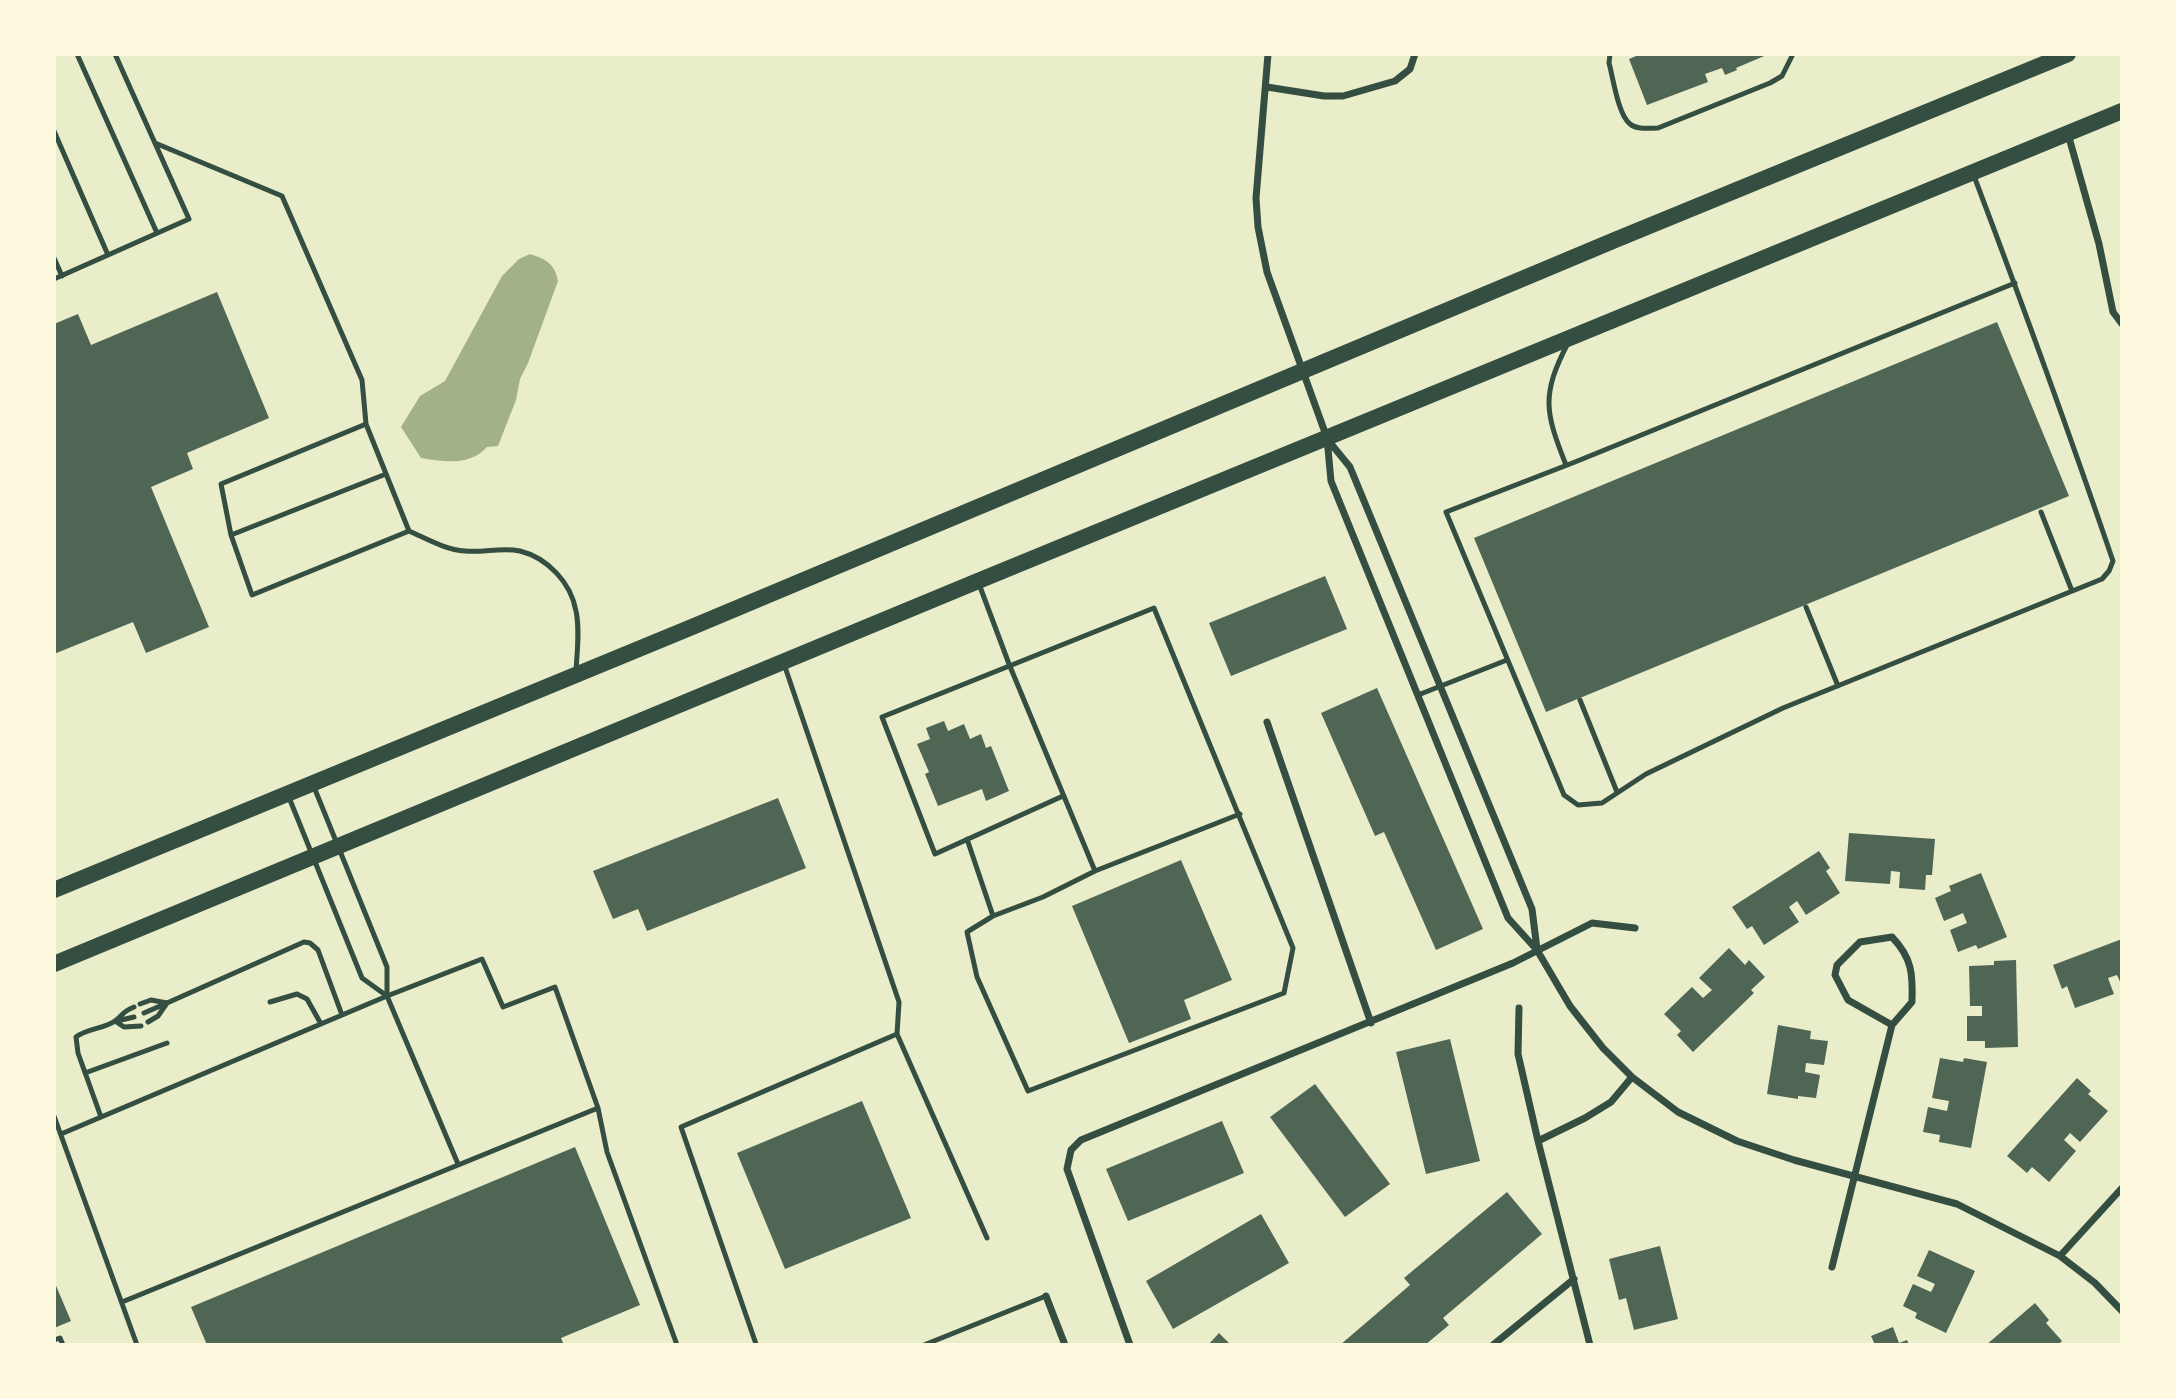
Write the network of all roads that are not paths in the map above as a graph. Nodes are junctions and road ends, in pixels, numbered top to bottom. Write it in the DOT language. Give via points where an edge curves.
graph roads {
  1 [pos="77,54"];
  2 [pos="115,54"];
  3 [pos="1268,54"];
  4 [pos="1415,54"];
  5 [pos="1609,54"];
  6 [pos="1793,54"];
  7 [pos="2068,54"];
  8 [pos="1266,87"];
  9 [pos="2122,111"];
  10 [pos="54,131"];
  11 [pos="2067,134"];
  12 [pos="155,143"];
  13 [pos="1973,173"];
  14 [pos="157,233"];
  15 [pos="108,255"];
  16 [pos="54,258"];
  17 [pos="62,276"];
  18 [pos="54,279"];
  19 [pos="2015,284"];
  20 [pos="2122,324"];
  21 [pos="1571,338"];
  22 [pos="1303,371"];
  23 [pos="366,424"];
  24 [pos="1326,438"];
  25 [pos="1566,466"];
  26 [pos="386,474"];
  27 [pos="2041,512"];
  28 [pos="409,531"];
  29 [pos="231,535"];
  30 [pos="978,581"];
  31 [pos="2072,591"];
  32 [pos="1807,607"];
  33 [pos="1507,660"];
  34 [pos="783,663"];
  35 [pos="1009,664"];
  36 [pos="576,674"];
  37 [pos="1441,686"];
  38 [pos="1838,686"];
  39 [pos="1418,695"];
  40 [pos="1580,700"];
  41 [pos="1267,722"];
  42 [pos="312,783"];
  43 [pos="1617,792"];
  44 [pos="287,793"];
  45 [pos="1063,796"];
  46 [pos="1240,814"];
  47 [pos="967,839"];
  48 [pos="339,846"];
  49 [pos="312,858"];
  50 [pos="1095,871"];
  51 [pos="54,890"];
  52 [pos="993,916"];
  53 [pos="1635,928"];
  54 [pos="1537,950"];
  55 [pos="54,964"];
  56 [pos="387,996"];
  57 [pos="270,1002"];
  58 [pos="167,1003"];
  59 [pos="1519,1008"];
  60 [pos="144,1013"];
  61 [pos="342,1015"];
  62 [pos="134,1017"];
  63 [pos="115,1021"];
  64 [pos="148,1022"];
  65 [pos="1371,1023"];
  66 [pos="321,1024"];
  67 [pos="1892,1025"];
  68 [pos="141,1026"];
  69 [pos="897,1034"];
  70 [pos="167,1042"];
  71 [pos="85,1073"];
  72 [pos="1632,1077"];
  73 [pos="598,1108"];
  74 [pos="54,1116"];
  75 [pos="101,1117"];
  76 [pos="61,1135"];
  77 [pos="1538,1141"];
  78 [pos="458,1164"];
  79 [pos="1853,1175"];
  80 [pos="2122,1188"];
  81 [pos="987,1238"];
  82 [pos="2060,1256"];
  83 [pos="1832,1267"];
  84 [pos="1574,1279"];
  85 [pos="1046,1296"];
  86 [pos="122,1302"];
  87 [pos="2122,1311"];
  88 [pos="54,1340"];
  89 [pos="756,1344"];
  90 [pos="63,1345"];
  91 [pos="136,1345"];
  92 [pos="677,1345"];
  93 [pos="924,1345"];
  94 [pos="1065,1345"];
  95 [pos="1130,1345"];
  96 [pos="1493,1345"];
  97 [pos="1590,1345"];
  1 -- 14 [label="lane"];
  2 -- 12 [label="lane"];
  3 -- 8 [label="street"];
  4 -- 8 [label="street" via="1410,69 1395,80 1343,96"];
  5 -- 6 [label="lane" via="1624,115 1630,124 1643,129 1658,128 1770,83 1783,76"];
  7 -- 22 [label="main road"];
  8 -- 22 [label="street" via="1256,198 1258,227 1267,272"];
  9 -- 11 [label="main road"];
  10 -- 15 [label="lane"];
  11 -- 13 [label="main road"];
  11 -- 20 [label="street" via="2113,312"];
  12 -- 14 [label="lane" via="189,219"];
  12 -- 23 [label="lane" via="282,196 362,380"];
  13 -- 19 [label="lane"];
  13 -- 21 [label="main road"];
  14 -- 15 [label="lane"];
  15 -- 17 [label="lane"];
  16 -- 17 [label="lane"];
  17 -- 18 [label="lane"];
  19 -- 25 [label="lane"];
  19 -- 31 [label="lane" via="2113,561 2102,579"];
  21 -- 24 [label="main road"];
  21 -- 25 [label="lane" via="1550,382 1548,400 1549,417"];
  22 -- 24 [label="street"];
  22 -- 36 [label="main road"];
  23 -- 26 [label="lane"];
  23 -- 29 [label="lane" via="221,484"];
  24 -- 30 [label="main road"];
  24 -- 37 [label="street" via="1350,467"];
  24 -- 39 [label="street" via="1331,481"];
  25 -- 33 [label="lane" via="1446,512"];
  26 -- 28 [label="lane"];
  26 -- 29 [label="lane"];
  27 -- 31 [label="lane"];
  28 -- 29 [label="lane" via="252,595"];
  28 -- 36 [label="lane" via="465,551 520,551 554,570 567,586 576,611"];
  30 -- 34 [label="main road"];
  30 -- 35 [label="lane"];
  31 -- 38 [label="lane"];
  32 -- 38 [label="lane"];
  33 -- 37 [label="lane"];
  33 -- 43 [label="lane" via="1564,795 1578,805 1602,803"];
  34 -- 48 [label="main road"];
  34 -- 69 [label="lane" via="899,1002"];
  35 -- 45 [label="lane"];
  35 -- 46 [label="lane" via="1154,608"];
  35 -- 47 [label="lane" via="882,717 934,854"];
  36 -- 42 [label="main road"];
  37 -- 39 [label="lane"];
  37 -- 54 [label="street" via="1532,908"];
  38 -- 43 [label="lane" via="1783,708"];
  39 -- 54 [label="street" via="1508,918"];
  40 -- 43 [label="lane"];
  41 -- 65 [label="street"];
  42 -- 44 [label="main road"];
  42 -- 48 [label="lane"];
  44 -- 49 [label="lane"];
  44 -- 51 [label="main road"];
  45 -- 47 [label="lane"];
  45 -- 50 [label="lane"];
  46 -- 50 [label="lane"];
  46 -- 52 [label="lane" via="1293,948 1284,993 1028,1091 977,977 967,932"];
  47 -- 52 [label="lane"];
  48 -- 49 [label="main road"];
  48 -- 56 [label="lane" via="387,967"];
  49 -- 55 [label="main road"];
  49 -- 56 [label="lane" via="362,978"];
  50 -- 52 [label="lane"];
  53 -- 54 [label="street" via="1592,923"];
  54 -- 65 [label="street"];
  54 -- 72 [label="street" via="1570,1006"];
  56 -- 61 [label="lane"];
  56 -- 73 [label="lane" via="482,960 503,1007 555,987"];
  56 -- 78 [label="lane"];
  57 -- 66 [label="lane" via="297,994 307,999"];
  58 -- 60 [label="lane"];
  58 -- 61 [label="lane" via="304,942 317,950"];
  58 -- 63 [label="lane" via="151,1000 122,1011"];
  58 -- 64 [label="lane"];
  59 -- 77 [label="street" via="1518,1054"];
  61 -- 66 [label="lane"];
  62 -- 63 [label="lane"];
  63 -- 68 [label="lane" via="124,1027"];
  63 -- 71 [label="lane" via="76,1037"];
  65 -- 95 [label="street" via="1082,1140 1071,1150 1067,1169"];
  66 -- 75 [label="lane"];
  67 -- 67 [label="street" via="1848,1000 1835,975 1837,965 1860,942 1892,937 1904,950 1913,974 1912,1002"];
  67 -- 79 [label="street"];
  69 -- 81 [label="lane"];
  69 -- 89 [label="lane" via="681,1127"];
  70 -- 71 [label="lane"];
  71 -- 75 [label="lane"];
  72 -- 77 [label="street" via="1611,1102"];
  72 -- 79 [label="street" via="1678,1112 1737,1141"];
  73 -- 78 [label="lane"];
  73 -- 92 [label="lane" via="607,1152"];
  74 -- 76 [label="lane"];
  75 -- 76 [label="lane"];
  76 -- 86 [label="lane"];
  77 -- 84 [label="street"];
  78 -- 86 [label="lane"];
  79 -- 82 [label="street" via="1957,1204"];
  79 -- 83 [label="street"];
  80 -- 82 [label="street"];
  82 -- 87 [label="street"];
  84 -- 96 [label="street"];
  84 -- 97 [label="street"];
  85 -- 93 [label="lane"];
  85 -- 94 [label="street"];
  86 -- 91 [label="lane"];
  88 -- 90 [label="lane" via="61,1338"];
}
